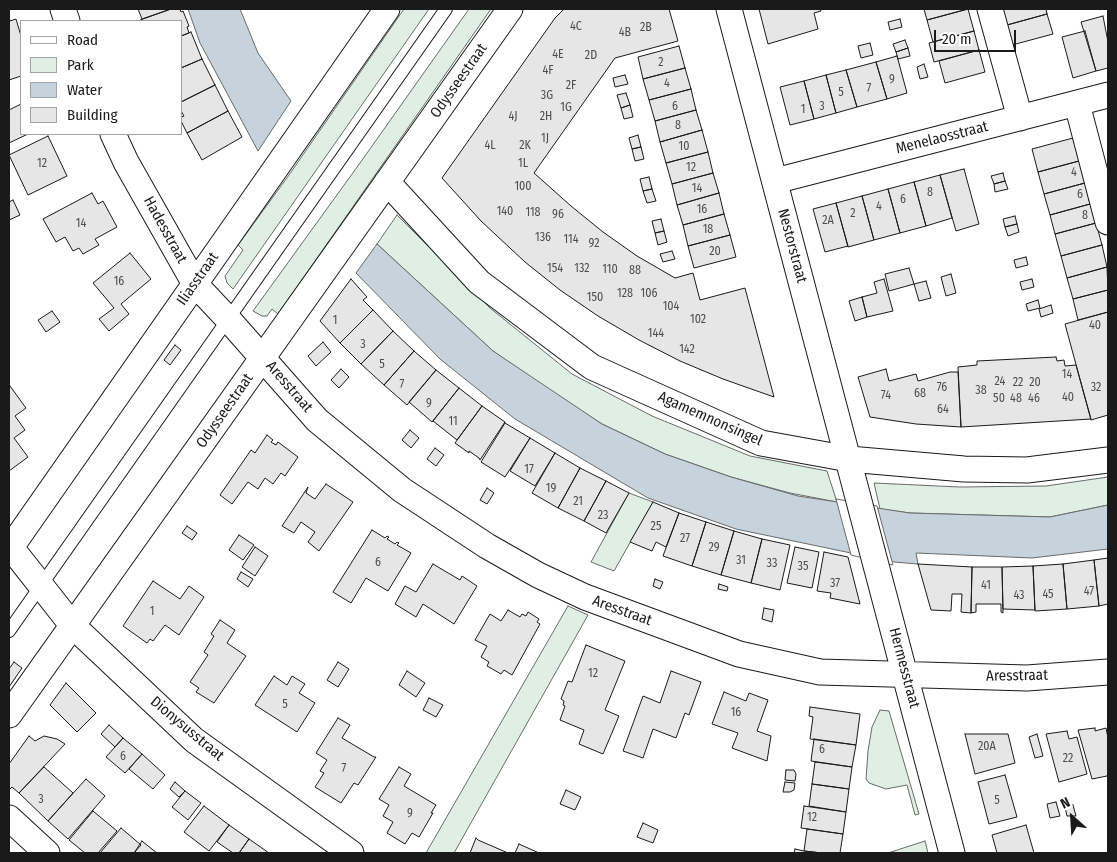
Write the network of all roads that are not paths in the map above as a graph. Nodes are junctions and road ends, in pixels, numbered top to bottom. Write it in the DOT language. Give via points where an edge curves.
graph roads {
  1 [pos="387,9"];
  2 [pos="446,9"];
  3 [pos="510,9"];
  4 [pos="729,9"];
  5 [pos="990,9"];
  6 [pos="1108,95"];
  7 [pos="1077,104"];
  8 [pos="1020,118"];
  9 [pos="113,135"];
  10 [pos="775,181"];
  11 [pos="387,182"];
  12 [pos="1108,222"];
  13 [pos="195,284"];
  14 [pos="228,319"];
  15 [pos="262,358"];
  16 [pos="849,459"];
  17 [pos="1108,460"];
  18 [pos="855,483"];
  19 [pos="10,547"];
  20 [pos="40,585"];
  21 [pos="72,625"];
  22 [pos="9,631"];
  23 [pos="1108,672"];
  24 [pos="905,675"];
  25 [pos="9,715"];
  26 [pos="9,818"];
  27 [pos="47,853"];
  28 [pos="351,853"];
  29 [pos="952,853"];
  1 -- 13 [label="street, Iliasstraat"];
  2 -- 14 [label="lane"];
  3 -- 11 [label="street, Odysseestraat"];
  4 -- 10 [label="street, Nestorstraat"];
  5 -- 8 [label="street"];
  6 -- 7 [label="street, Menelaosstraat"];
  7 -- 8 [label="street, Menelaosstraat"];
  7 -- 12 [label="street"];
  8 -- 10 [label="street, Menelaosstraat"];
  9 -- 13 [label="street, Hadesstraat"];
  10 -- 16 [label="street, Nestorstraat"];
  11 -- 15 [label="street, Odysseestraat"];
  11 -- 16 [label="street, Agamemnonsingel" via="479,282 592,367 761,443"];
  13 -- 14 [label="street, Hadesstraat"];
  13 -- 19 [label="street, Iliasstraat"];
  14 -- 15 [label="street, Aresstraat"];
  14 -- 20 [label="lane"];
  15 -- 21 [label="street, Odysseestraat"];
  15 -- 24 [label="street, Aresstraat" via="317,420 402,490 538,575 585,598 739,654 820,672"];
  16 -- 17 [label="street, Agamemnonsingel" via="964,469 1027,470"];
  16 -- 18 [label="street, Nestorstraat"];
  18 -- 24 [label="street, Hermesstraat"];
  19 -- 20 [label="street, Dionysusstraat"];
  20 -- 21 [label="street, Dionysusstraat"];
  20 -- 22 [label="lane"];
  21 -- 25 [label="street, Odysseestraat"];
  21 -- 28 [label="street, Dionysusstraat" via="194,740"];
  23 -- 24 [label="street, Aresstraat" via="1027,678"];
  24 -- 29 [label="street, Hermesstraat"];
  26 -- 27 [label="street"];
}
